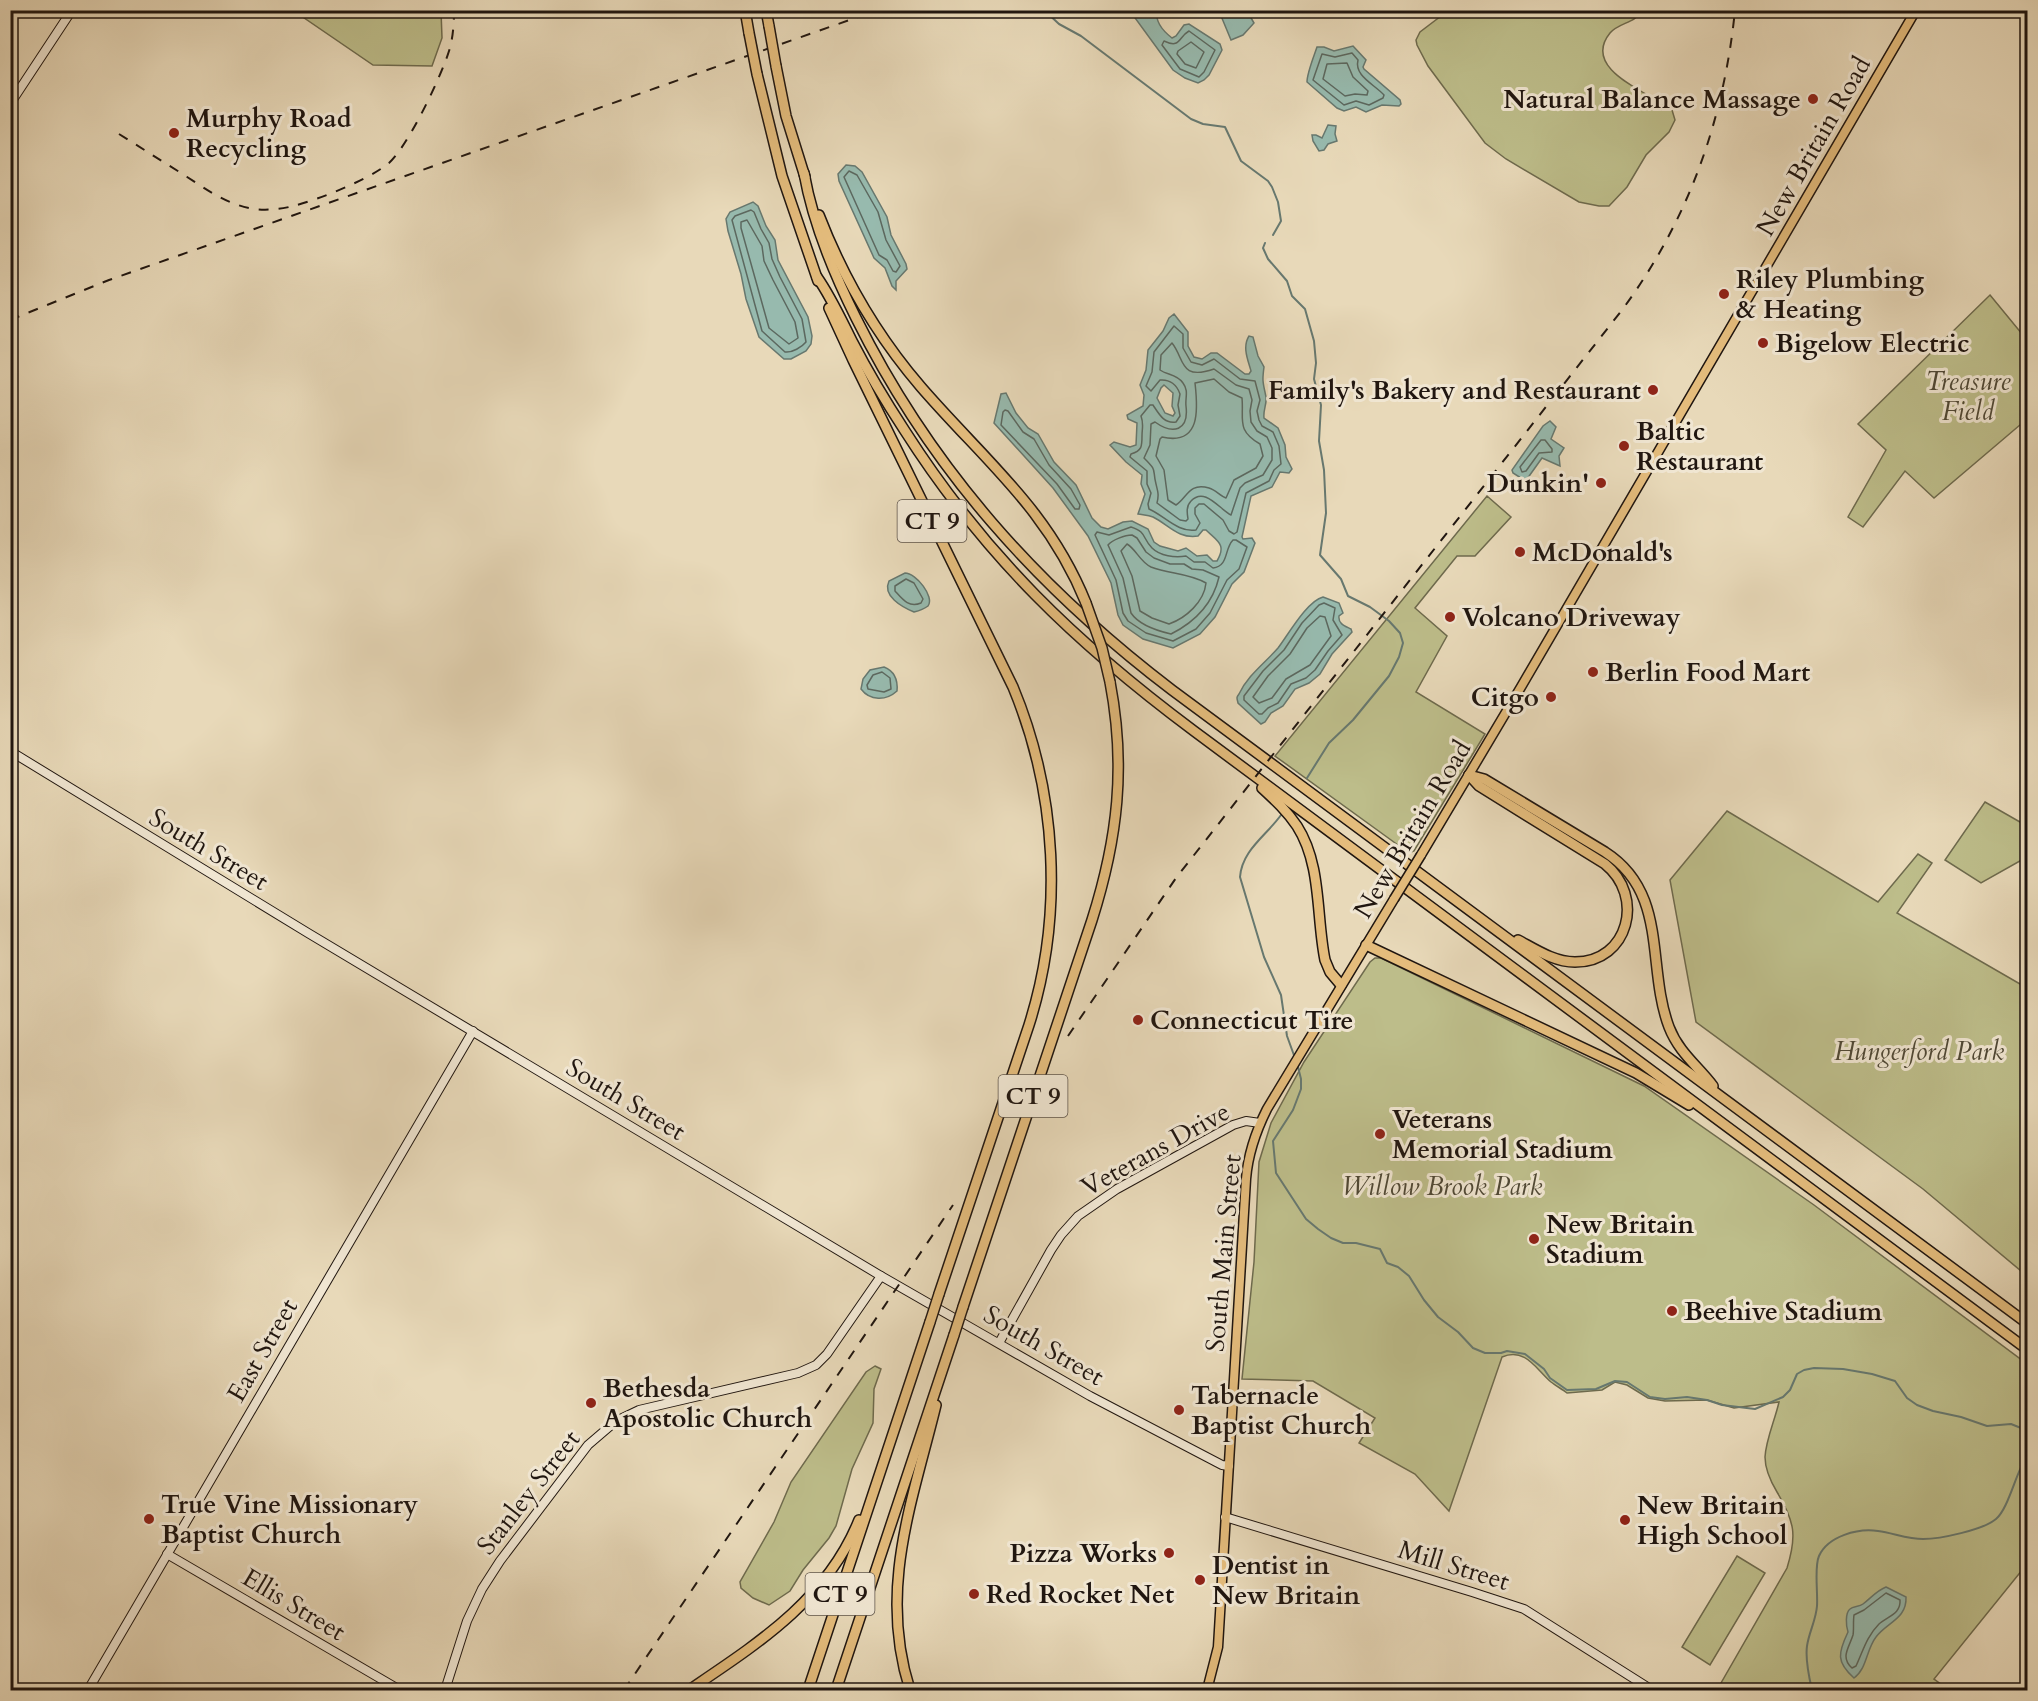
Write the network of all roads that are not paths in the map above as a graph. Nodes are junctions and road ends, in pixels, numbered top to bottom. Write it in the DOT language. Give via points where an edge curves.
graph roads {
  1 [pos="72,10"];
  2 [pos="745,10"];
  3 [pos="766,10"];
  4 [pos="1916,10"];
  5 [pos="10,104"];
  6 [pos="804,173"];
  7 [pos="817,277"];
  8 [pos="10,751"];
  9 [pos="1242,767"];
  10 [pos="1469,775"];
  11 [pos="1494,928"];
  12 [pos="1366,945"];
  13 [pos="1341,985"];
  14 [pos="473,1032"];
  15 [pos="1302,1050"];
  16 [pos="1719,1096"];
  17 [pos="1712,1116"];
  18 [pos="1260,1123"];
  19 [pos="881,1276"];
  20 [pos="2028,1324"];
  21 [pos="999,1343"];
  22 [pos="2028,1350"];
  23 [pos="939,1379"];
  24 [pos="1229,1466"];
  25 [pos="872,1498"];
  26 [pos="1226,1517"];
  27 [pos="167,1554"];
  28 [pos="88,1690"];
  29 [pos="400,1690"];
  30 [pos="445,1690"];
  31 [pos="689,1690"];
  32 [pos="808,1690"];
  33 [pos="836,1690"];
  34 [pos="910,1690"];
  35 [pos="1207,1690"];
  36 [pos="1652,1690"];
  1 -- 5 [label="main road"];
  2 -- 7 [label="highway, CT 9, bridge" via="782,176"];
  3 -- 6 [label="highway, CT 9, bridge" via="786,116"];
  4 -- 10 [label="main road, New Britain Road"];
  6 -- 11 [label="highway" via="825,249 880,362 955,479 1017,553 1073,609 1155,678"];
  6 -- 23 [label="highway, CT 9, bridge" via="836,255 883,337 921,387 1032,509 1064,556 1102,648 1116,718 1118,800 1102,885"];
  7 -- 9 [label="highway" via="905,432 992,550 1085,644"];
  7 -- 25 [label="highway, CT 9, bridge" via="853,360 1007,673 1027,722 1039,769 1049,840 1050,915 1032,1015"];
  8 -- 14 [label="main road, South Street"];
  9 -- 13 [label="highway" via="1289,815 1304,839 1313,868 1325,960"];
  9 -- 17 [label="highway"];
  10 -- 11 [label="highway" via="1479,786 1605,864 1621,881 1628,900 1627,920 1619,938 1603,954 1584,961 1554,958"];
  10 -- 12 [label="main road, New Britain Road, bridge"];
  10 -- 16 [label="highway" via="1484,778 1619,861 1631,874 1649,913 1670,1030 1680,1050"];
  11 -- 16 [label="highway"];
  12 -- 13 [label="main road, New Britain Road"];
  12 -- 17 [label="highway" via="1632,1071"];
  13 -- 15 [label="main road, New Britain Road"];
  14 -- 19 [label="main road, South Street"];
  14 -- 27 [label="main road, East Street"];
  15 -- 18 [label="main road, South Main Street"];
  16 -- 20 [label="highway"];
  17 -- 22 [label="highway"];
  18 -- 21 [label="main road, Veterans Drive" via="1246,1121 1233,1125 1086,1210 1051,1250"];
  18 -- 24 [label="main road, South Main Street" via="1246,1174"];
  19 -- 21 [label="main road, South Street"];
  19 -- 30 [label="main road, Stanley Street" via="827,1354 810,1369 639,1410 616,1421 592,1441 487,1580 462,1634"];
  21 -- 24 [label="main road, South Street" via="1090,1396"];
  23 -- 33 [label="highway, CT 9"];
  23 -- 34 [label="highway" via="937,1404 897,1573 898,1636"];
  24 -- 26 [label="main road, South Main Street"];
  25 -- 31 [label="highway" via="836,1565 807,1601 771,1633"];
  25 -- 32 [label="highway, CT 9"];
  26 -- 35 [label="main road, South Main Street" via="1218,1647"];
  26 -- 36 [label="main road, Mill Street" via="1524,1609"];
  27 -- 28 [label="main road, East Street"];
  27 -- 29 [label="main road, Ellis Street"];
}
